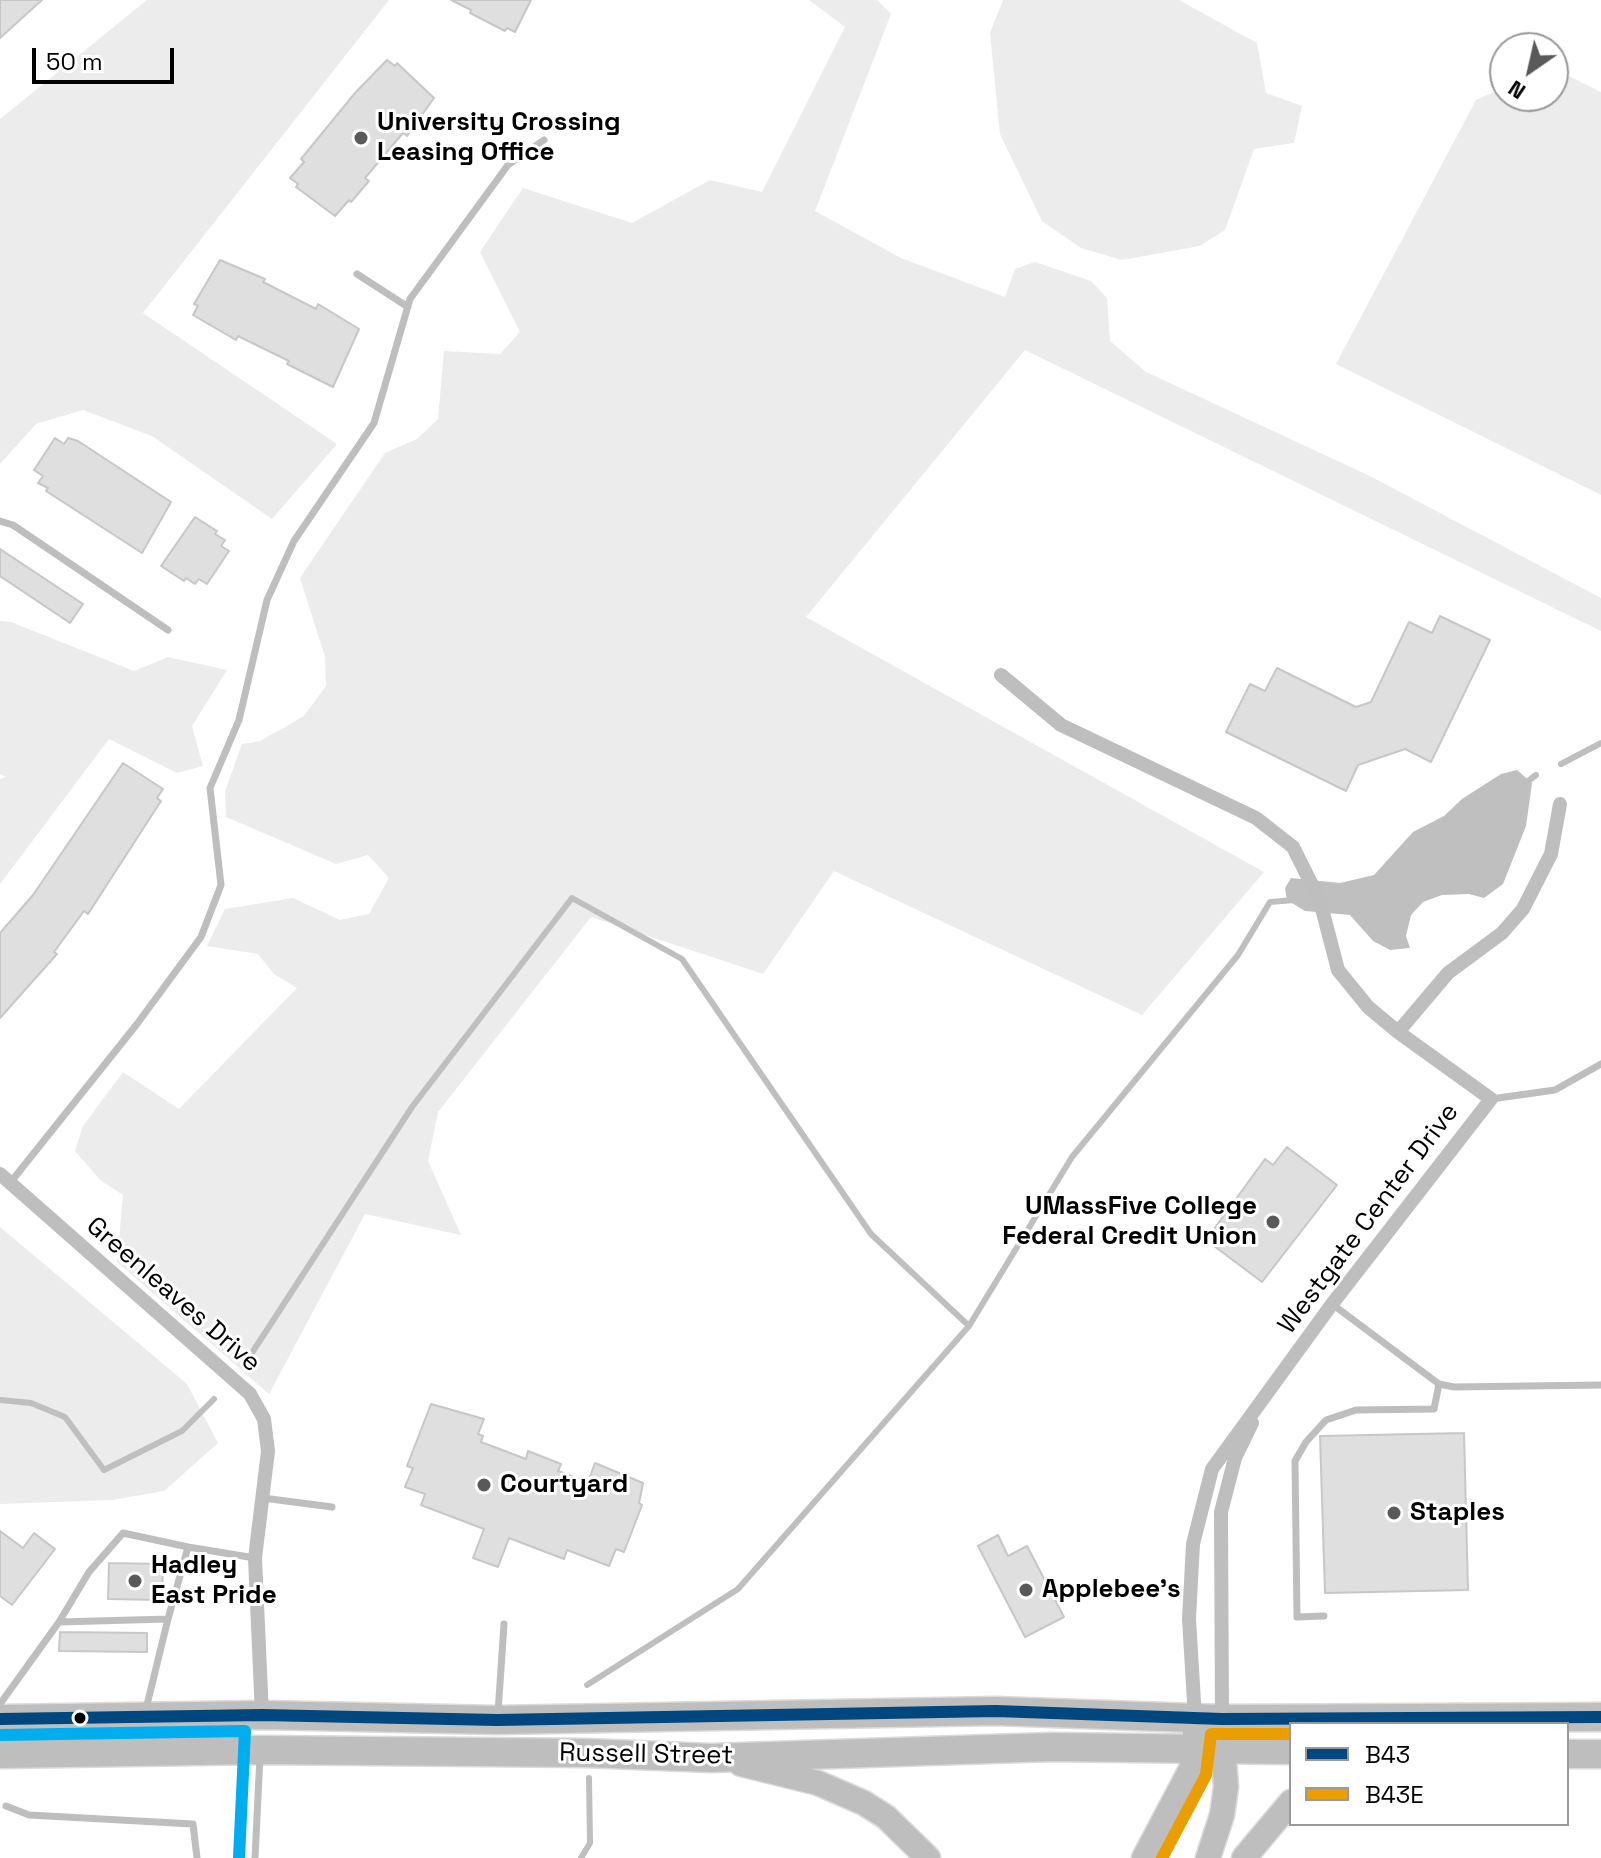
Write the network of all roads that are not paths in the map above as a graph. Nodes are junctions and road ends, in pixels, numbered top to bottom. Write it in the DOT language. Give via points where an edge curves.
graph roads {
  1 [pos="544,140"];
  2 [pos="357,274"];
  3 [pos="408,307"];
  4 [pos="0,521"];
  5 [pos="168,630"];
  6 [pos="1001,675"];
  7 [pos="1560,804"];
  8 [pos="1398,1032"];
  9 [pos="1601,1064"];
  10 [pos="1491,1099"];
  11 [pos="5,1179"];
  12 [pos="1332,1304"];
  13 [pos="1273,1384"];
  14 [pos="1439,1384"];
  15 [pos="1601,1385"];
  16 [pos="263,1498"];
  17 [pos="332,1507"];
  18 [pos="188,1547"];
  19 [pos="255,1558"];
  20 [pos="1324,1616"];
  21 [pos="168,1619"];
  22 [pos="59,1622"];
  23 [pos="504,1624"];
  24 [pos="0,1704"];
  25 [pos="1601,1717"];
  26 [pos="0,1719"];
  27 [pos="143,1719"];
  28 [pos="1208,1719"];
  29 [pos="497,1720"];
  30 [pos="261,1733"];
  31 [pos="1209,1749"];
  32 [pos="1289,1750"];
  33 [pos="0,1754"];
  34 [pos="1569,1754"];
  35 [pos="1601,1754"];
  36 [pos="711,1758"];
  37 [pos="1289,1804"];
  38 [pos="6,1806"];
  39 [pos="197,1858"];
  40 [pos="255,1858"];
  41 [pos="928,1858"];
  42 [pos="1144,1858"];
  43 [pos="1208,1858"];
  44 [pos="1244,1858"];
  1 -- 3 [label="lane" via="508,165"];
  2 -- 3 [label="lane"];
  3 -- 11 [label="lane" via="374,423 294,541 267,600 239,720 210,788 221,885 201,937 137,1024"];
  4 -- 5 [label="lane"];
  6 -- 8 [label="street, Westgate Center Drive" via="1061,725 1256,818 1293,847 1320,901 1338,970 1348,987"];
  7 -- 8 [label="street" via="1551,854 1523,909 1502,933 1448,973"];
  8 -- 10 [label="street, Westgate Center Drive"];
  9 -- 10 [label="lane" via="1555,1090"];
  10 -- 12 [label="street, Westgate Center Drive"];
  11 -- 16 [label="street, Greenleaves Drive" via="250,1394 264,1419 268,1451"];
  12 -- 13 [label="street, Westgate Center Drive"];
  12 -- 14 [label="lane"];
  13 -- 28 [label="street, Westgate Center Drive" via="1235,1458 1221,1512"];
  13 -- 28 [label="street, Westgate Center Drive" via="1212,1469 1197,1518 1189,1619"];
  14 -- 15 [label="lane"];
  14 -- 20 [label="lane" via="1434,1409 1356,1410 1326,1420 1295,1461 1297,1617"];
  16 -- 17 [label="lane"];
  16 -- 19 [label="street, Greenleaves Drive"];
  18 -- 19 [label="lane"];
  18 -- 21 [label="lane"];
  18 -- 22 [label="lane" via="123,1533 89,1572"];
  19 -- 30 [label="street, Greenleaves Drive"];
  21 -- 22 [label="lane"];
  21 -- 27 [label="lane"];
  22 -- 24 [label="lane"];
  23 -- 29 [label="lane"];
  25 -- 28 [label="highway, Russell Street"];
  26 -- 27 [label="highway, Russell Street"];
  27 -- 30 [label="highway, Russell Street"];
  28 -- 29 [label="highway, Russell Street" via="996,1711"];
  28 -- 31 [label="main road"];
  29 -- 30 [label="highway, Russell Street"];
  30 -- 33 [label="highway, Russell Street"];
  30 -- 36 [label="highway, Russell Street"];
  30 -- 40 [label="lane"];
  31 -- 32 [label="highway, Russell Street"];
  31 -- 36 [label="highway, Russell Street" via="1052,1747"];
  31 -- 42 [label="main road" via="1191,1769"];
  31 -- 43 [label="main road" via="1226,1787"];
  34 -- 35 [label="highway"];
  36 -- 41 [label="main road" via="779,1771 840,1792 886,1817"];
  37 -- 44 [label="main road"];
  38 -- 39 [label="lane" via="29,1815 193,1824"];
}
